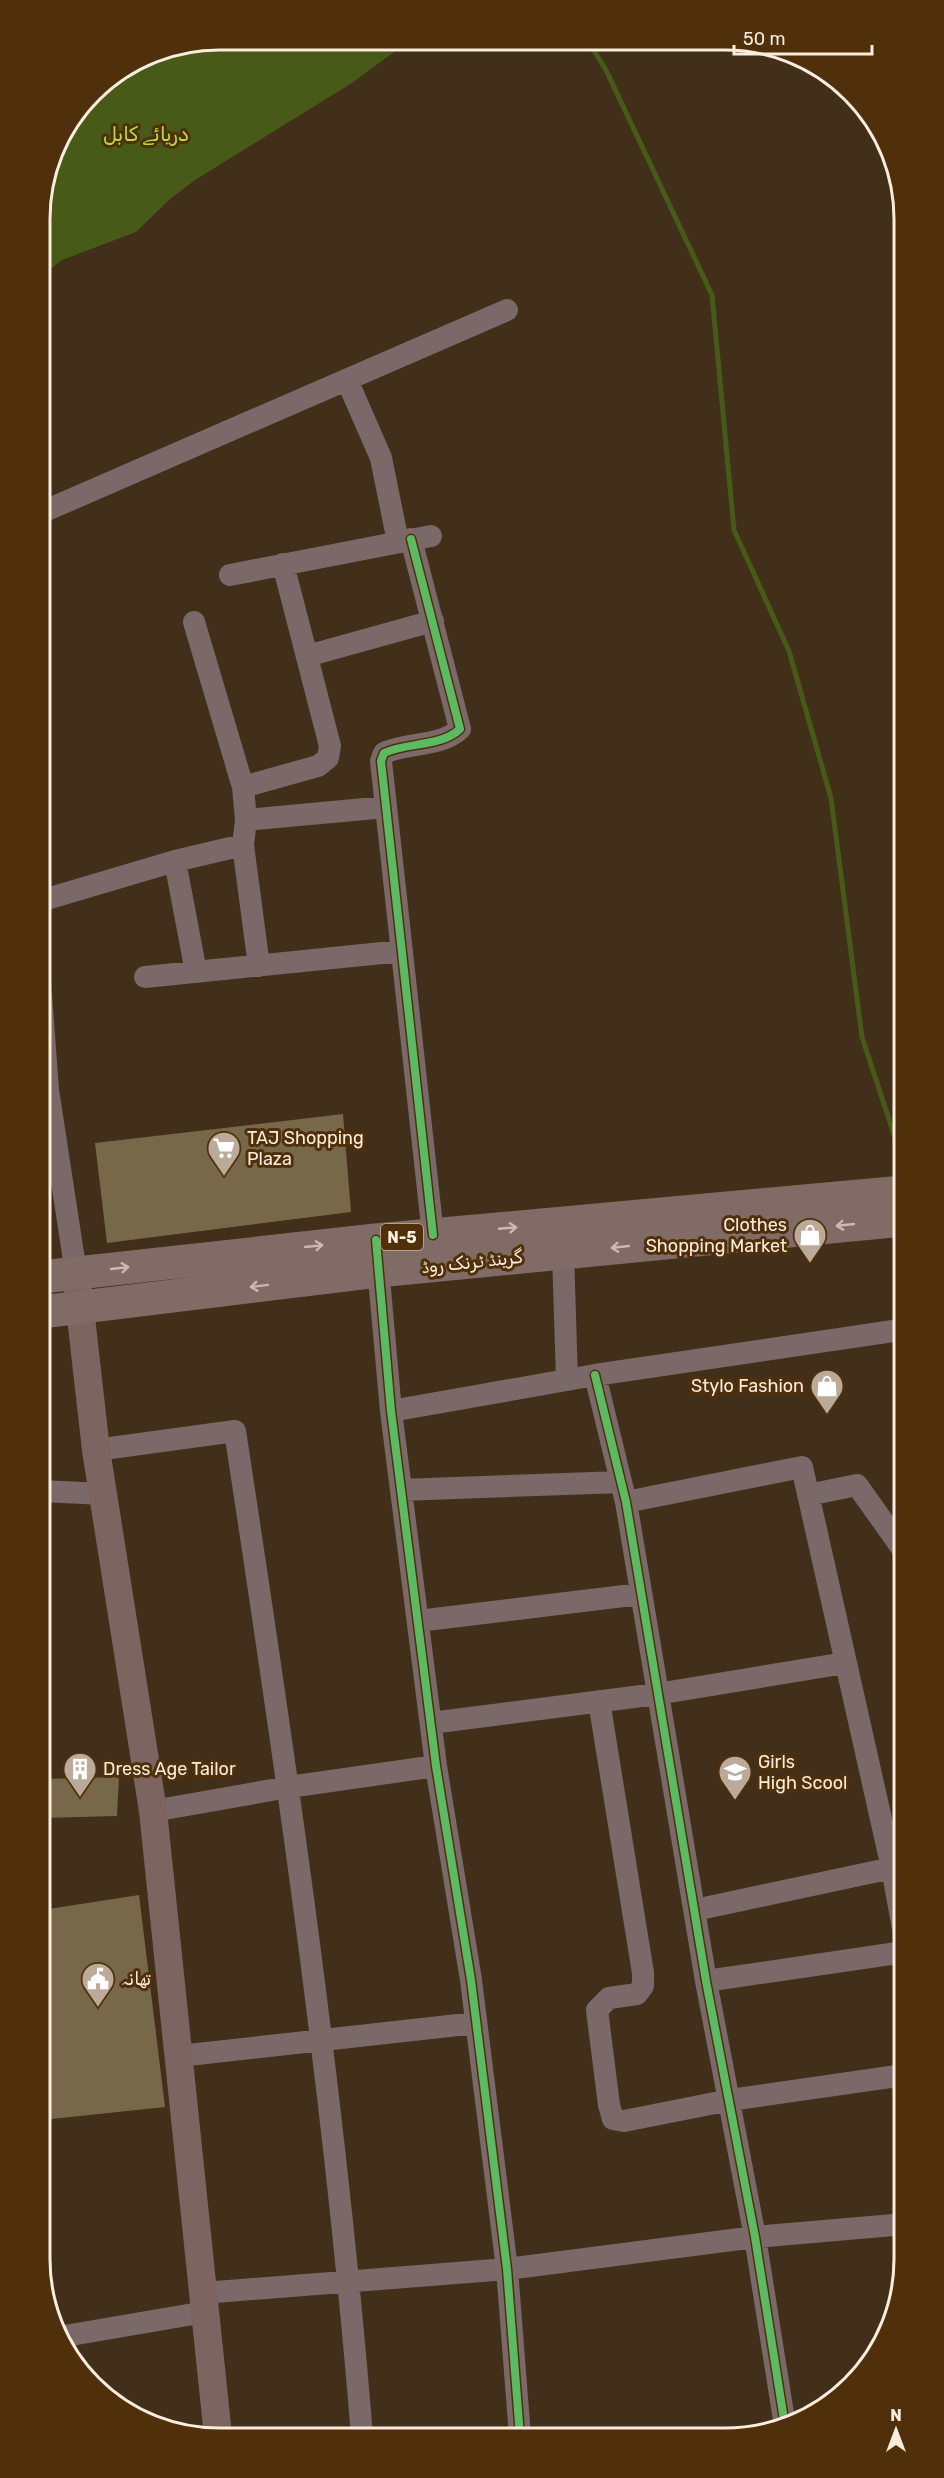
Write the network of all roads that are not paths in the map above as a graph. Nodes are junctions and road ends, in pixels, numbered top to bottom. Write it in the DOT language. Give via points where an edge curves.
graph roads {
  1 [pos="507,310"];
  2 [pos="347,380"];
  3 [pos="50,509"];
  4 [pos="413,539"];
  5 [pos="283,564"];
  6 [pos="230,574"];
  7 [pos="433,621"];
  8 [pos="194,622"];
  9 [pos="307,656"];
  10 [pos="243,787"];
  11 [pos="386,807"];
  12 [pos="246,820"];
  13 [pos="243,845"];
  14 [pos="175,861"];
  15 [pos="50,899"];
  16 [pos="402,951"];
  17 [pos="259,966"];
  18 [pos="196,972"];
  19 [pos="145,977"];
  20 [pos="50,1103"];
  21 [pos="894,1194"];
  22 [pos="763,1220"];
  23 [pos="894,1220"];
  24 [pos="433,1235"];
  25 [pos="563,1253"];
  26 [pos="377,1255"];
  27 [pos="76,1273"];
  28 [pos="50,1276"];
  29 [pos="81,1308"];
  30 [pos="50,1311"];
  31 [pos="894,1331"];
  32 [pos="595,1375"];
  33 [pos="567,1380"];
  34 [pos="391,1411"];
  35 [pos="96,1450"];
  36 [pos="402,1490"];
  37 [pos="50,1491"];
  38 [pos="623,1492"];
  39 [pos="104,1494"];
  40 [pos="808,1495"];
  41 [pos="894,1537"];
  42 [pos="640,1594"];
  43 [pos="418,1621"];
  44 [pos="845,1663"];
  45 [pos="657,1694"];
  46 [pos="599,1701"];
  47 [pos="431,1723"];
  48 [pos="436,1766"];
  49 [pos="289,1787"];
  50 [pos="153,1811"];
  51 [pos="892,1868"];
  52 [pos="894,1879"];
  53 [pos="695,1911"];
  54 [pos="894,1953"];
  55 [pos="706,1981"];
  56 [pos="476,2023"];
  57 [pos="320,2040"];
  58 [pos="178,2056"];
  59 [pos="894,2076"];
  60 [pos="730,2100"];
  61 [pos="894,2225"];
  62 [pos="755,2238"];
  63 [pos="507,2269"];
  64 [pos="350,2281"];
  65 [pos="204,2302"];
  66 [pos="67,2335"];
  67 [pos="784,2418"];
  68 [pos="217,2428"];
  69 [pos="361,2428"];
  70 [pos="519,2428"];
  1 -- 2 [label="street"];
  2 -- 3 [label="street"];
  2 -- 4 [label="street"];
  4 -- 5 [label="street"];
  4 -- 7 [label="street"];
  5 -- 6 [label="street"];
  5 -- 9 [label="street"];
  7 -- 9 [label="street"];
  7 -- 11 [label="street" via="460,729 452,736 384,753 381,760"];
  8 -- 10 [label="street"];
  9 -- 10 [label="street" via="330,746 328,758 318,766"];
  10 -- 12 [label="street"];
  11 -- 12 [label="street"];
  11 -- 16 [label="street"];
  12 -- 13 [label="street"];
  13 -- 14 [label="street"];
  13 -- 17 [label="street"];
  14 -- 15 [label="street"];
  14 -- 18 [label="street"];
  16 -- 17 [label="street"];
  16 -- 24 [label="street"];
  17 -- 18 [label="street"];
  18 -- 19 [label="street"];
  20 -- 27 [label="street"];
  21 -- 22 [label="highway, گرینڈ ٹرنک روڈ / N-5"];
  23 -- 22 [label="highway, گرینڈ ٹرنک روڈ / N-5, one-way"];
  24 -- 22 [label="highway, گرینڈ ٹرنک روڈ / N-5, one-way"];
  22 -- 25 [label="highway, گرینڈ ٹرنک روڈ / N-5, one-way"];
  24 -- 26 [label="highway, گرینڈ ٹرنک روڈ / N-5"];
  25 -- 26 [label="highway, گرینڈ ٹرنک روڈ / N-5"];
  25 -- 33 [label="street"];
  27 -- 26 [label="highway, گرینڈ ٹرنک روڈ / N-5, one-way"];
  26 -- 29 [label="highway, گرینڈ ٹرنک روڈ / N-5, one-way"];
  26 -- 34 [label="street"];
  27 -- 28 [label="highway, گرینڈ ٹرنک روڈ / N-5"];
  27 -- 29 [label="main road"];
  29 -- 30 [label="highway, گرینڈ ٹرنک روڈ / N-5"];
  29 -- 35 [label="main road"];
  31 -- 32 [label="street"];
  32 -- 33 [label="street"];
  32 -- 38 [label="street"];
  33 -- 34 [label="street"];
  34 -- 36 [label="street"];
  35 -- 39 [label="main road"];
  35 -- 49 [label="street" via="235,1431"];
  36 -- 38 [label="street"];
  36 -- 43 [label="street"];
  37 -- 39 [label="street"];
  38 -- 40 [label="street" via="802,1467"];
  38 -- 42 [label="street"];
  39 -- 50 [label="main road"];
  40 -- 41 [label="street" via="857,1485"];
  40 -- 44 [label="street"];
  42 -- 43 [label="street"];
  42 -- 45 [label="street"];
  43 -- 47 [label="street"];
  44 -- 45 [label="street"];
  44 -- 51 [label="street"];
  45 -- 46 [label="street"];
  45 -- 53 [label="street"];
  46 -- 47 [label="street"];
  46 -- 60 [label="street" via="643,1973 643,1986 637,1994 609,1998 597,2010 613,2119 624,2121"];
  47 -- 48 [label="street"];
  48 -- 49 [label="street"];
  48 -- 56 [label="street"];
  49 -- 50 [label="street"];
  49 -- 57 [label="street"];
  50 -- 58 [label="main road"];
  51 -- 52 [label="street"];
  51 -- 53 [label="street"];
  53 -- 55 [label="street"];
  54 -- 55 [label="street"];
  55 -- 60 [label="street"];
  56 -- 57 [label="street"];
  56 -- 63 [label="street"];
  57 -- 58 [label="street"];
  57 -- 64 [label="street"];
  58 -- 65 [label="main road"];
  59 -- 60 [label="street"];
  60 -- 62 [label="street"];
  61 -- 62 [label="street"];
  62 -- 63 [label="street"];
  62 -- 67 [label="street"];
  63 -- 64 [label="street"];
  63 -- 70 [label="street"];
  64 -- 65 [label="street"];
  64 -- 69 [label="street"];
  65 -- 66 [label="street"];
  65 -- 68 [label="main road"];
}
